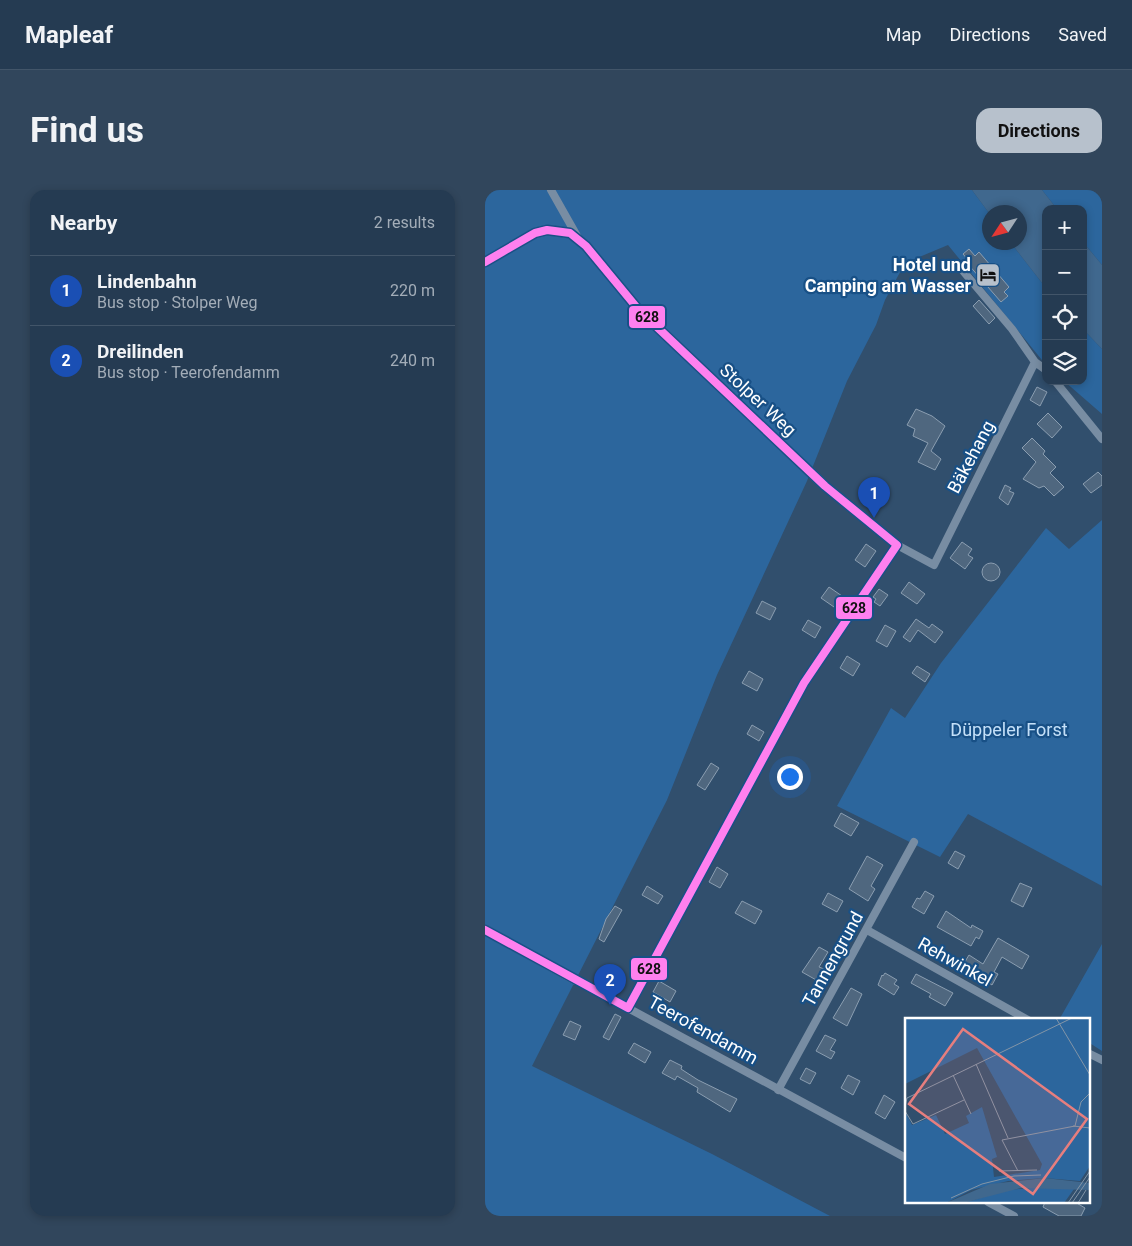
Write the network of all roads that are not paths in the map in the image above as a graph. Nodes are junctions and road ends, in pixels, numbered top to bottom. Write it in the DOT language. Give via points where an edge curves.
graph roads {
  1 [pos="551,190"];
  2 [pos="578,238"];
  3 [pos="485,262"];
  4 [pos="958,265"];
  5 [pos="1035,362"];
  6 [pos="1042,367"];
  7 [pos="1058,385"];
  8 [pos="1102,439"];
  9 [pos="897,544"];
  10 [pos="934,565"];
  11 [pos="914,842"];
  12 [pos="485,930"];
  13 [pos="867,930"];
  14 [pos="576,980"];
  15 [pos="628,1008"];
  16 [pos="1024,1018"];
  17 [pos="1089,1054"];
  18 [pos="1102,1060"];
  19 [pos="778,1090"];
  20 [pos="905,1157"];
  21 [pos="993,1204"];
  22 [pos="1014,1216"];
  1 -- 2 [label="street, Stolper Weg"];
  2 -- 3 [label="street" via="570,232 547,230 520,240"];
  2 -- 9 [label="street, Stolper Weg" via="638,309 852,511"];
  4 -- 5 [label="street" via="1012,329"];
  5 -- 6 [label="street"];
  5 -- 10 [label="street, Bäkehang"];
  7 -- 8 [label="street"];
  9 -- 10 [label="street, Stolper Weg"];
  9 -- 15 [label="street" via="799,691"];
  11 -- 13 [label="street, Tannengrund"];
  12 -- 14 [label="street, Teerofendamm"];
  13 -- 16 [label="street, Rehwinkel"];
  13 -- 19 [label="street, Tannengrund"];
  14 -- 15 [label="street, Teerofendamm"];
  15 -- 19 [label="street, Teerofendamm"];
  17 -- 18 [label="street"];
  19 -- 20 [label="street, Teerofendamm"];
  21 -- 22 [label="street"];
}
